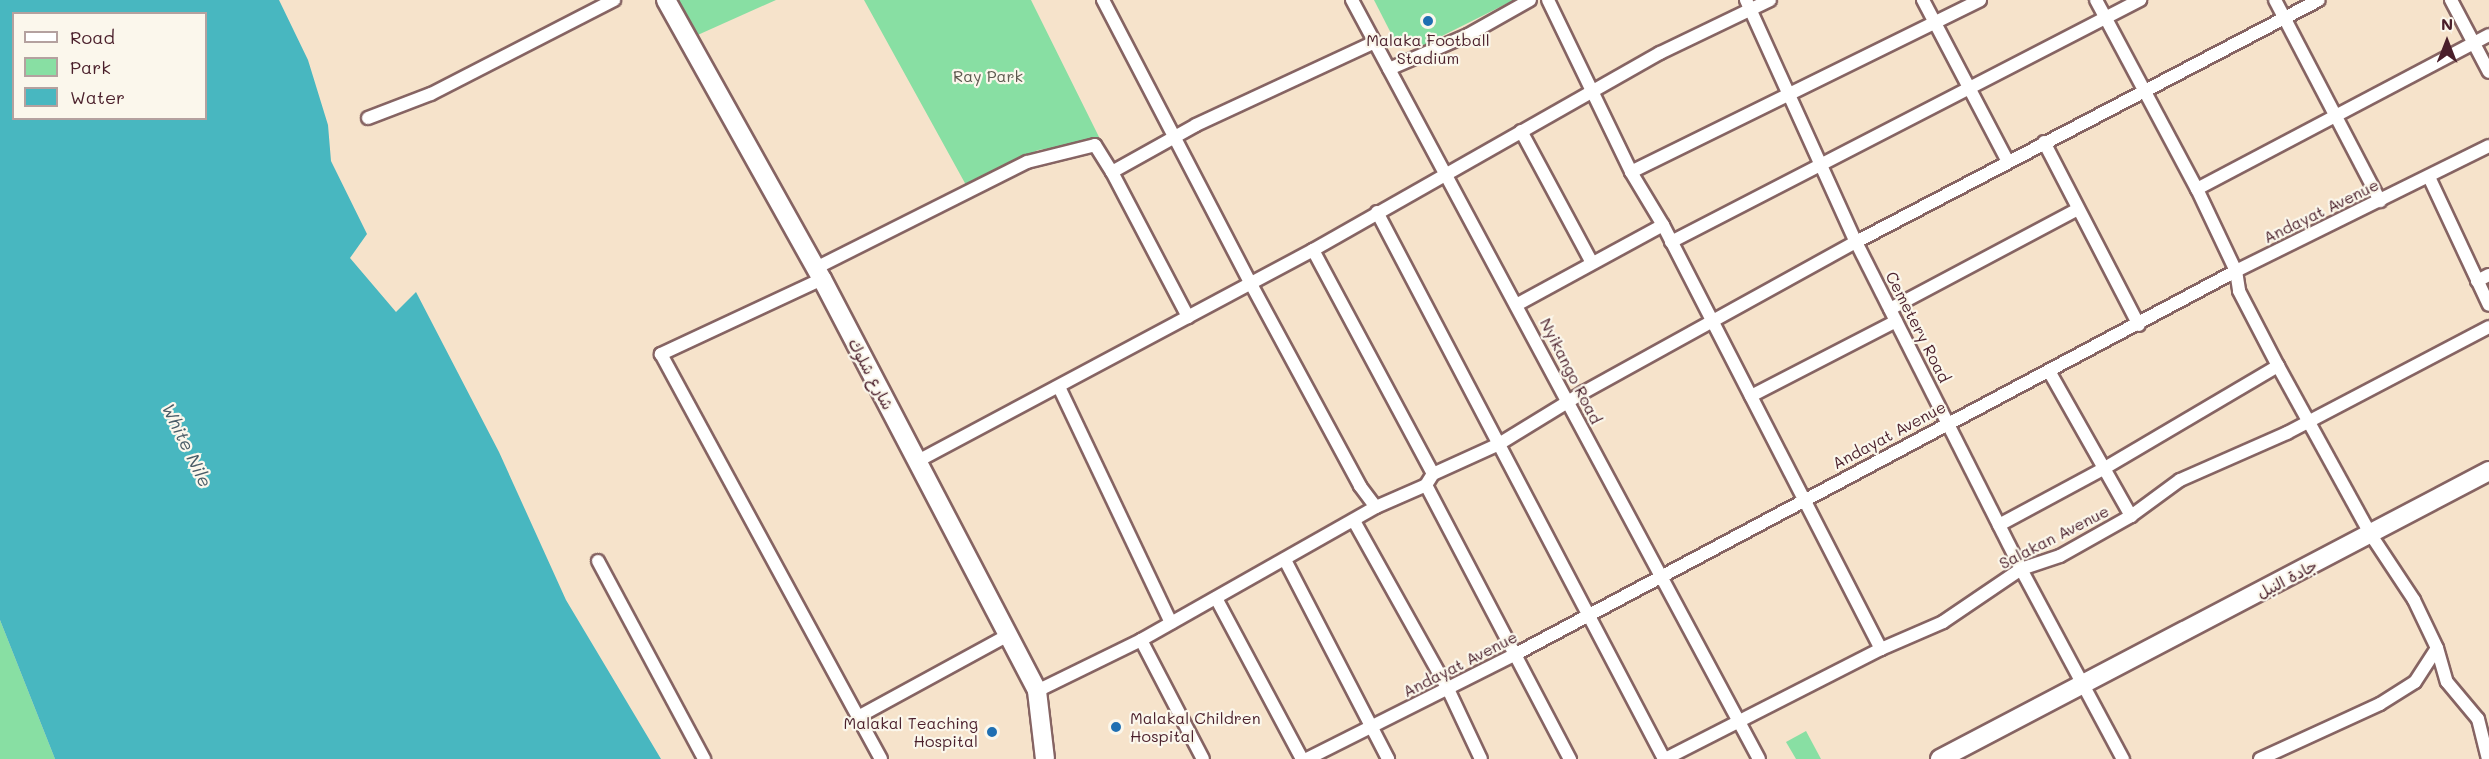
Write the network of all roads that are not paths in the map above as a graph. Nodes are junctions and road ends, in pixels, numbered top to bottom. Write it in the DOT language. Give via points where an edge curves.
graph roads {
  1 [pos="614,0"];
  2 [pos="666,0"];
  3 [pos="1103,0"];
  4 [pos="1352,0"];
  5 [pos="1530,0"];
  6 [pos="1548,0"];
  7 [pos="1770,0"];
  8 [pos="1923,0"];
  9 [pos="1980,0"];
  10 [pos="2096,0"];
  11 [pos="2140,0"];
  12 [pos="2275,0"];
  13 [pos="2319,0"];
  14 [pos="2451,0"];
  15 [pos="1749,6"];
  16 [pos="2106,17"];
  17 [pos="2284,18"];
  18 [pos="1936,24"];
  19 [pos="2489,35"];
  20 [pos="1375,42"];
  21 [pos="2474,43"];
  22 [pos="1389,69"];
  23 [pos="2489,72"];
  24 [pos="1969,89"];
  25 [pos="2141,90"];
  26 [pos="1590,92"];
  27 [pos="1790,95"];
  28 [pos="2335,116"];
  29 [pos="368,118"];
  30 [pos="1521,131"];
  31 [pos="1175,136"];
  32 [pos="2044,142"];
  33 [pos="2489,146"];
  34 [pos="2008,162"];
  35 [pos="1821,164"];
  36 [pos="1112,172"];
  37 [pos="1631,172"];
  38 [pos="1446,173"];
  39 [pos="2429,177"];
  40 [pos="2197,189"];
  41 [pos="2380,201"];
  42 [pos="2078,210"];
  43 [pos="1377,212"];
  44 [pos="1663,225"];
  45 [pos="1671,242"];
  46 [pos="1856,242"];
  47 [pos="1313,250"];
  48 [pos="1592,263"];
  49 [pos="2236,271"];
  50 [pos="819,274"];
  51 [pos="2483,278"];
  52 [pos="1251,284"];
  53 [pos="1518,304"];
  54 [pos="2489,304"];
  55 [pos="1890,309"];
  56 [pos="1188,317"];
  57 [pos="1896,321"];
  58 [pos="1712,322"];
  59 [pos="2139,325"];
  60 [pos="2489,327"];
  61 [pos="2278,366"];
  62 [pos="2049,371"];
  63 [pos="1059,387"];
  64 [pos="1751,396"];
  65 [pos="1568,401"];
  66 [pos="2308,419"];
  67 [pos="1948,423"];
  68 [pos="1499,444"];
  69 [pos="918,460"];
  70 [pos="2103,469"];
  71 [pos="2489,471"];
  72 [pos="1433,474"];
  73 [pos="1426,485"];
  74 [pos="1805,498"];
  75 [pos="1376,507"];
  76 [pos="2130,516"];
  77 [pos="1354,521"];
  78 [pos="1999,525"];
  79 [pos="2371,535"];
  80 [pos="1285,560"];
  81 [pos="598,561"];
  82 [pos="2021,569"];
  83 [pos="1661,576"];
  84 [pos="1216,598"];
  85 [pos="1587,616"];
  86 [pos="1171,623"];
  87 [pos="1005,636"];
  88 [pos="1141,640"];
  89 [pos="2437,648"];
  90 [pos="1881,649"];
  91 [pos="1515,655"];
  92 [pos="2084,684"];
  93 [pos="1448,689"];
  94 [pos="1036,691"];
  95 [pos="858,717"];
  96 [pos="1739,721"];
  97 [pos="1372,728"];
  98 [pos="704,759"];
  99 [pos="881,759"];
  100 [pos="1045,759"];
  101 [pos="1203,759"];
  102 [pos="1302,759"];
  103 [pos="1307,759"];
  104 [pos="1388,759"];
  105 [pos="1481,759"];
  106 [pos="1570,759"];
  107 [pos="1665,759"];
  108 [pos="1759,759"];
  109 [pos="1940,759"];
  110 [pos="2123,759"];
  111 [pos="2260,759"];
  112 [pos="2488,759"];
  1 -- 29 [label="street" via="431,94"];
  2 -- 50 [label="street, شارع شلوك"];
  3 -- 31 [label="street"];
  4 -- 20 [label="street, Nyikango Road"];
  5 -- 22 [label="street" via="1468,35"];
  6 -- 26 [label="street"];
  7 -- 15 [label="street"];
  8 -- 18 [label="street"];
  9 -- 18 [label="street"];
  10 -- 16 [label="street"];
  11 -- 16 [label="street"];
  12 -- 17 [label="street"];
  13 -- 17 [label="street"];
  14 -- 21 [label="street"];
  15 -- 26 [label="street"];
  15 -- 27 [label="street, Cemetery Road"];
  16 -- 24 [label="street"];
  16 -- 25 [label="street"];
  17 -- 25 [label="street"];
  17 -- 28 [label="street"];
  18 -- 24 [label="street"];
  18 -- 27 [label="street"];
  19 -- 21 [label="street"];
  20 -- 22 [label="street, Nyikango Road"];
  20 -- 31 [label="street"];
  21 -- 23 [label="street"];
  21 -- 28 [label="street"];
  22 -- 38 [label="street, Nyikango Road"];
  24 -- 34 [label="street"];
  24 -- 35 [label="street"];
  25 -- 32 [label="street"];
  25 -- 40 [label="street"];
  26 -- 30 [label="street"];
  26 -- 37 [label="street"];
  27 -- 35 [label="street, Cemetery Road"];
  27 -- 37 [label="street"];
  28 -- 40 [label="street"];
  28 -- 41 [label="street"];
  30 -- 38 [label="street"];
  30 -- 48 [label="street"];
  31 -- 36 [label="street"];
  31 -- 52 [label="street"];
  32 -- 34 [label="street"];
  32 -- 42 [label="street"];
  33 -- 39 [label="street, Andayat Avenue"];
  34 -- 46 [label="street"];
  35 -- 45 [label="street"];
  35 -- 46 [label="street, Cemetery Road"];
  36 -- 50 [label="street" via="1095,145 1027,162"];
  36 -- 56 [label="street"];
  37 -- 44 [label="street"];
  38 -- 43 [label="street"];
  38 -- 53 [label="street, Nyikango Road"];
  39 -- 41 [label="street, Andayat Avenue"];
  39 -- 51 [label="street"];
  40 -- 49 [label="street"];
  41 -- 49 [label="street, Andayat Avenue"];
  42 -- 55 [label="street"];
  42 -- 59 [label="street"];
  43 -- 47 [label="street"];
  43 -- 68 [label="street"];
  44 -- 45 [label="street"];
  44 -- 48 [label="street"];
  45 -- 58 [label="street"];
  46 -- 55 [label="street, Cemetery Road"];
  46 -- 58 [label="street"];
  47 -- 52 [label="street"];
  47 -- 72 [label="street"];
  48 -- 53 [label="street"];
  49 -- 59 [label="street, Andayat Avenue"];
  49 -- 61 [label="street" via="2239,291"];
  50 -- 69 [label="street, شارع شلوك"];
  50 -- 95 [label="street" via="661,354"];
  51 -- 54 [label="street"];
  52 -- 56 [label="street"];
  52 -- 75 [label="street" via="1360,486"];
  53 -- 65 [label="street, Nyikango Road"];
  55 -- 57 [label="street, Cemetery Road"];
  56 -- 63 [label="street"];
  57 -- 64 [label="street"];
  57 -- 67 [label="street, Cemetery Road"];
  58 -- 64 [label="street"];
  58 -- 65 [label="street"];
  59 -- 62 [label="street, Andayat Avenue"];
  60 -- 66 [label="street, Salakan Avenue"];
  61 -- 66 [label="street"];
  61 -- 70 [label="street"];
  62 -- 67 [label="street, Andayat Avenue"];
  62 -- 70 [label="street"];
  63 -- 69 [label="street"];
  63 -- 86 [label="street"];
  64 -- 74 [label="street"];
  65 -- 68 [label="street"];
  65 -- 83 [label="street, Nyikango Road"];
  66 -- 76 [label="street, Salakan Avenue" via="2287,433 2180,480"];
  66 -- 79 [label="street"];
  67 -- 74 [label="street, Andayat Avenue"];
  67 -- 78 [label="street, Cemetery Road"];
  68 -- 72 [label="street"];
  68 -- 85 [label="street"];
  69 -- 87 [label="street, شارع شلوك"];
  70 -- 76 [label="street"];
  70 -- 78 [label="street"];
  71 -- 79 [label="street, جادة النيل"];
  72 -- 73 [label="street"];
  73 -- 75 [label="street"];
  73 -- 91 [label="street"];
  74 -- 83 [label="street, Andayat Avenue"];
  74 -- 90 [label="street"];
  75 -- 77 [label="street"];
  76 -- 82 [label="street, Salakan Avenue" via="2061,556"];
  77 -- 80 [label="street"];
  77 -- 93 [label="street"];
  78 -- 82 [label="street, Cemetery Road"];
  79 -- 89 [label="street" via="2414,600"];
  79 -- 92 [label="street, جادة النيل"];
  80 -- 84 [label="street"];
  80 -- 97 [label="street"];
  81 -- 98 [label="street"];
  82 -- 90 [label="street, Salakan Avenue" via="1943,622"];
  82 -- 92 [label="street, Cemetery Road"];
  83 -- 85 [label="street, Andayat Avenue"];
  83 -- 96 [label="street, Nyikango Road"];
  84 -- 86 [label="street"];
  84 -- 102 [label="street"];
  85 -- 91 [label="street, Andayat Avenue"];
  85 -- 107 [label="street"];
  86 -- 88 [label="street"];
  87 -- 94 [label="street, شارع شلوك"];
  87 -- 95 [label="street"];
  88 -- 94 [label="street"];
  88 -- 101 [label="street"];
  89 -- 111 [label="street" via="2415,682 2380,704"];
  89 -- 112 [label="street" via="2447,682 2478,719"];
  90 -- 96 [label="street, Salakan Avenue"];
  91 -- 93 [label="street, Andayat Avenue"];
  91 -- 106 [label="street"];
  92 -- 109 [label="street, جادة النيل"];
  92 -- 110 [label="street, Cemetery Road"];
  93 -- 97 [label="street, Andayat Avenue"];
  93 -- 105 [label="street"];
  94 -- 100 [label="street, شارع شلوك"];
  95 -- 99 [label="street"];
  96 -- 107 [label="street, Salakan Avenue"];
  96 -- 108 [label="street, Nyikango Road"];
  97 -- 103 [label="street, Andayat Avenue"];
  97 -- 104 [label="street"];
}
